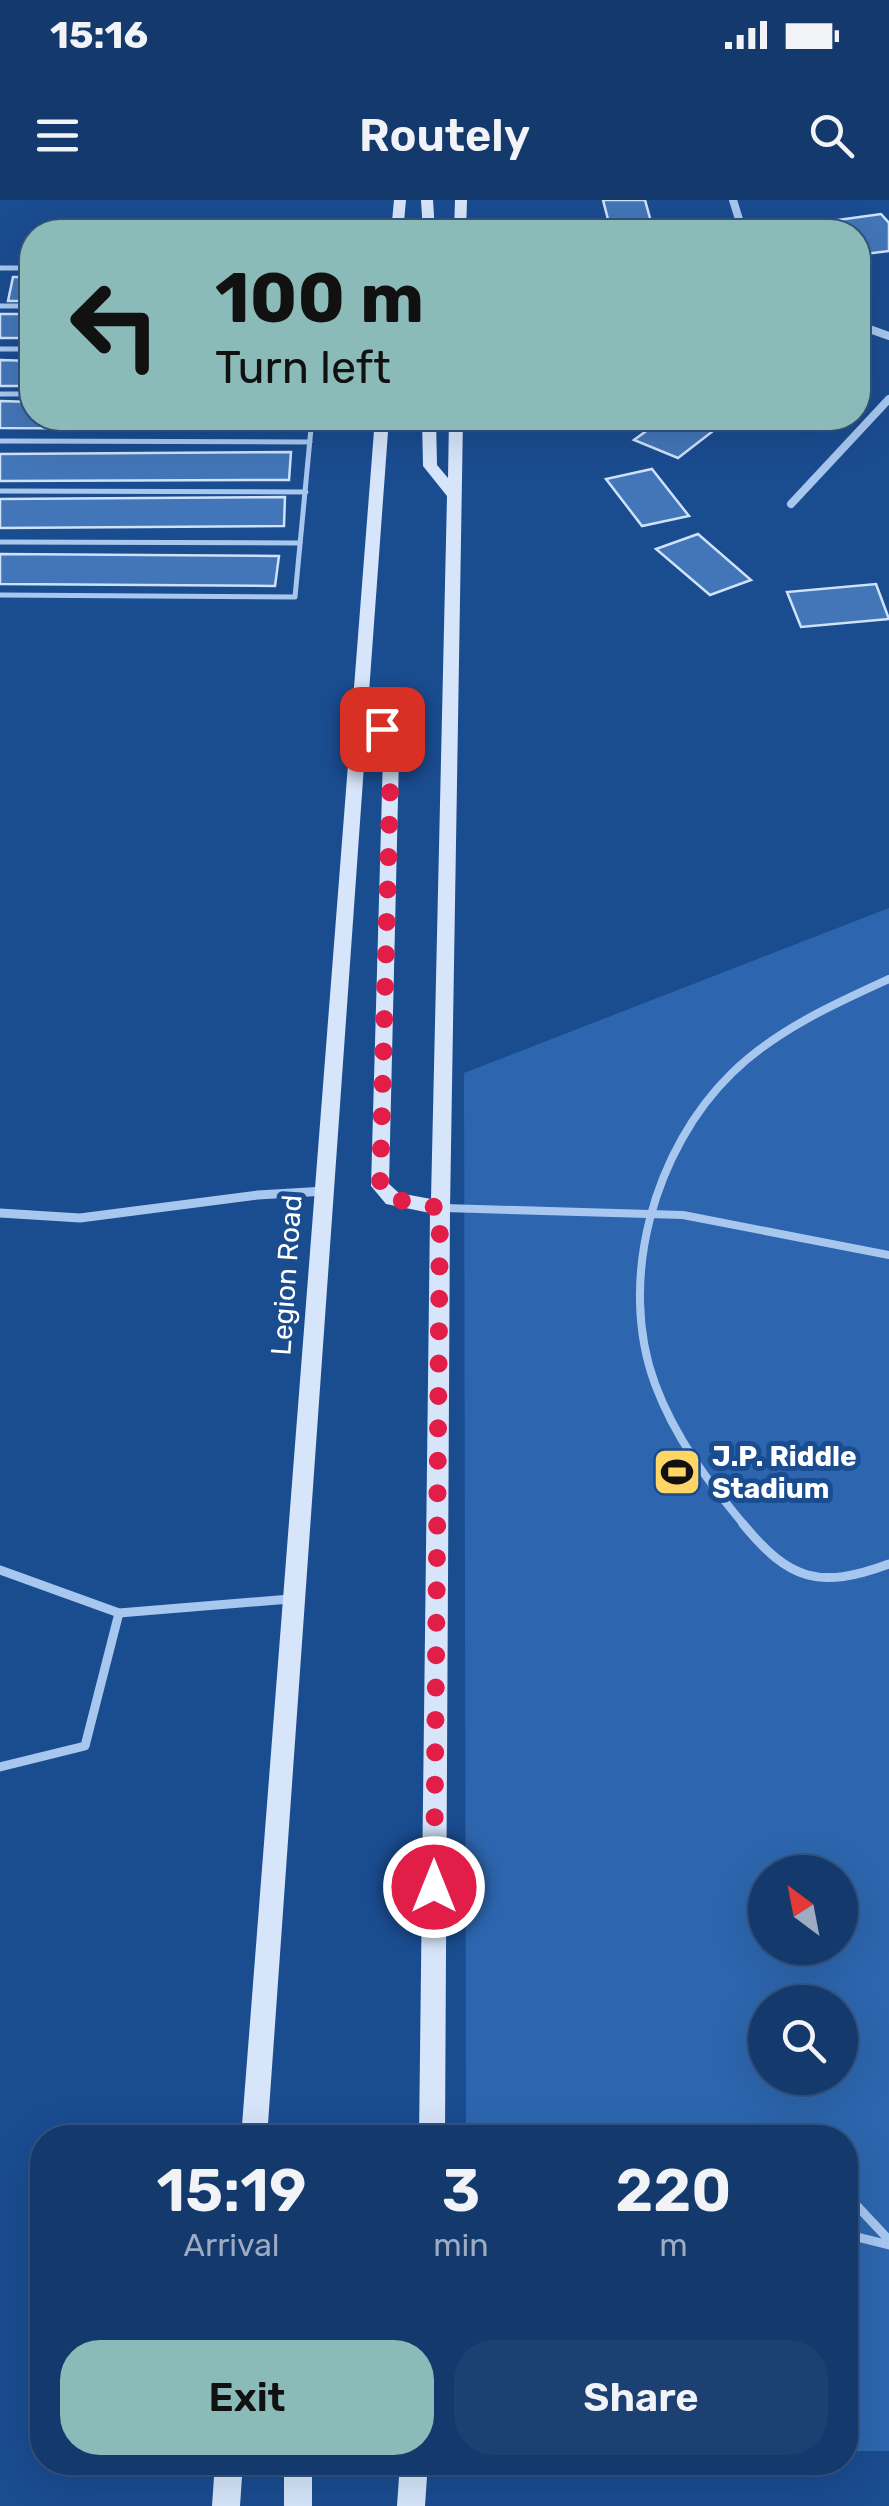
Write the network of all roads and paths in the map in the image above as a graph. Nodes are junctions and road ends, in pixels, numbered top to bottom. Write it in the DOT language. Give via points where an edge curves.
graph roads {
  1 [pos="889,400"];
  2 [pos="870,420"];
  3 [pos="311,430"];
  4 [pos="381,430"];
  5 [pos="429,430"];
  6 [pos="456,430"];
  7 [pos="861,430"];
  8 [pos="0,441"];
  9 [pos="310,442"];
  10 [pos="0,491"];
  11 [pos="306,492"];
  12 [pos="454,496"];
  13 [pos="791,504"];
  14 [pos="0,542"];
  15 [pos="300,543"];
  16 [pos="0,594"];
  17 [pos="360,707"];
  18 [pos="889,979"];
  19 [pos="325,1191"];
  20 [pos="440,1208"];
  21 [pos="651,1212"];
  22 [pos="0,1213"];
  23 [pos="889,1255"];
  24 [pos="889,1564"];
  25 [pos="0,1570"];
  26 [pos="294,1599"];
  27 [pos="119,1613"];
  28 [pos="0,1768"];
  29 [pos="255,2125"];
  30 [pos="432,2125"];
  31 [pos="858,2208"];
  32 [pos="858,2237"];
  33 [pos="889,2243"];
  34 [pos="228,2475"];
  35 [pos="298,2475"];
  36 [pos="413,2475"];
  37 [pos="226,2506"];
  38 [pos="298,2506"];
  39 [pos="411,2506"];
  1 -- 2 [label="street"];
  3 -- 9 [label="lane"];
  4 -- 17 [label="main road, Legion Road"];
  5 -- 12 [label="main road" via="430,466"];
  6 -- 12 [label="main road"];
  7 -- 13 [label="street"];
  8 -- 9 [label="lane"];
  9 -- 11 [label="lane"];
  10 -- 11 [label="lane"];
  11 -- 15 [label="lane"];
  12 -- 20 [label="main road"];
  14 -- 15 [label="lane"];
  15 -- 16 [label="lane" via="295,597"];
  17 -- 19 [label="main road, Legion Road"];
  17 -- 20 [label="main road" via="382,729 391,756 380,1186 393,1199"];
  18 -- 21 [label="lane" via="771,1039 732,1074 694,1118"];
  19 -- 22 [label="street" via="80,1218"];
  19 -- 26 [label="main road, Legion Road"];
  20 -- 21 [label="lane"];
  20 -- 30 [label="main road"];
  21 -- 23 [label="lane"];
  21 -- 24 [label="lane" via="642,1329 650,1368 686,1448 775,1562 820,1576 867,1573"];
  25 -- 27 [label="lane"];
  26 -- 27 [label="lane"];
  26 -- 29 [label="main road, Legion Road"];
  27 -- 28 [label="lane" via="85,1746"];
  31 -- 33 [label="lane"];
  32 -- 33 [label="lane"];
  34 -- 37 [label="main road"];
  35 -- 38 [label="main road"];
  36 -- 39 [label="main road"];
}
